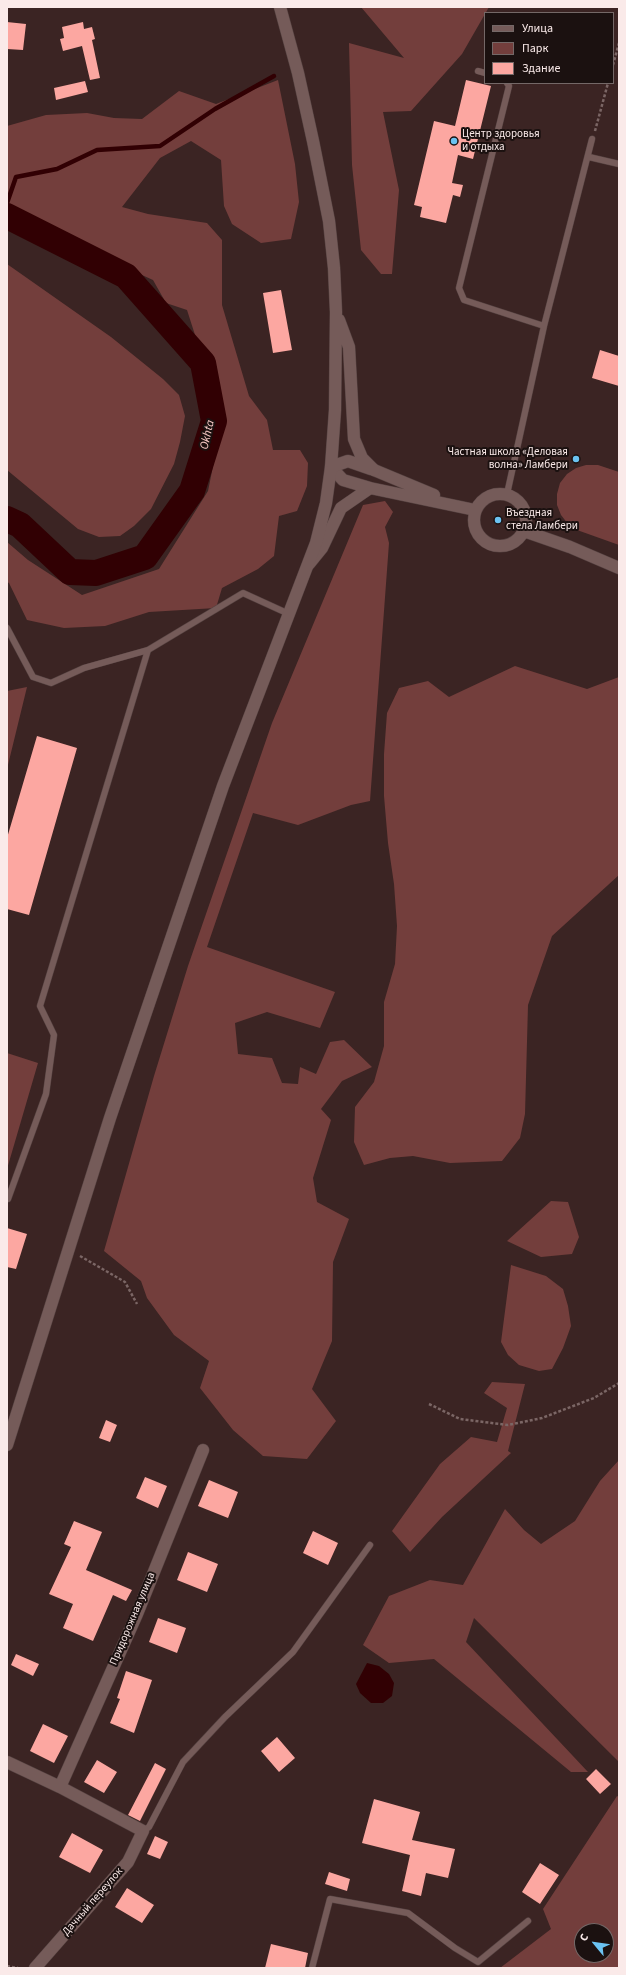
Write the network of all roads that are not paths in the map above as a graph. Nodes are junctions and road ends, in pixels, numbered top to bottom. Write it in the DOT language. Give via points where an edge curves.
graph roads {
  1 [pos="280,7"];
  2 [pos="478,71"];
  3 [pos="484,73"];
  4 [pos="508,84"];
  5 [pos="592,139"];
  6 [pos="589,157"];
  7 [pos="619,164"];
  8 [pos="336,312"];
  9 [pos="544,326"];
  10 [pos="331,467"];
  11 [pos="374,470"];
  12 [pos="370,488"];
  13 [pos="507,494"];
  14 [pos="459,506"];
  15 [pos="475,510"];
  16 [pos="524,531"];
  17 [pos="307,567"];
  18 [pos="619,568"];
  19 [pos="289,614"];
  20 [pos="7,628"];
  21 [pos="148,650"];
  22 [pos="8,1201"];
  23 [pos="7,1445"];
  24 [pos="203,1450"];
  25 [pos="370,1546"];
  26 [pos="7,1762"];
  27 [pos="60,1787"];
  28 [pos="143,1831"];
  29 [pos="528,1922"];
  30 [pos="35,1968"];
  31 [pos="312,1968"];
  1 -- 8 [label="main road" via="298,73 329,221"];
  2 -- 3 [label="lane"];
  4 -- 9 [label="lane" via="459,288 464,300"];
  5 -- 6 [label="lane"];
  6 -- 7 [label="lane"];
  6 -- 9 [label="lane"];
  8 -- 10 [label="main road" via="335,410"];
  8 -- 11 [label="main road" via="349,347 354,439 362,458"];
  9 -- 13 [label="lane"];
  10 -- 11 [label="main road" via="348,461"];
  10 -- 12 [label="main road" via="343,480"];
  10 -- 17 [label="main road" via="324,510"];
  11 -- 14 [label="main road"];
  12 -- 14 [label="main road"];
  12 -- 17 [label="main road" via="341,508 322,548"];
  13 -- 15 [label="main road" via="486,496"];
  13 -- 16 [label="main road" via="522,505 527,518"];
  14 -- 15 [label="main road"];
  15 -- 16 [label="main road" via="473,520 477,534 487,544 501,547 515,542"];
  16 -- 18 [label="main road"];
  17 -- 19 [label="main road"];
  19 -- 21 [label="lane" via="243,593"];
  19 -- 23 [label="main road" via="223,786 110,1118"];
  20 -- 21 [label="lane" via="32,677 51,683 84,668"];
  21 -- 22 [label="lane" via="40,1006 54,1035 47,1086"];
  24 -- 27 [label="main road, Придорожная улица" via="137,1614"];
  25 -- 28 [label="lane" via="293,1652 225,1717 183,1762 149,1827"];
  26 -- 27 [label="main road"];
  27 -- 28 [label="main road"];
  28 -- 30 [label="main road, Дачный переулок" via="128,1862"];
  29 -- 31 [label="lane" via="478,1962 454,1948 408,1913 330,1899"];
}
